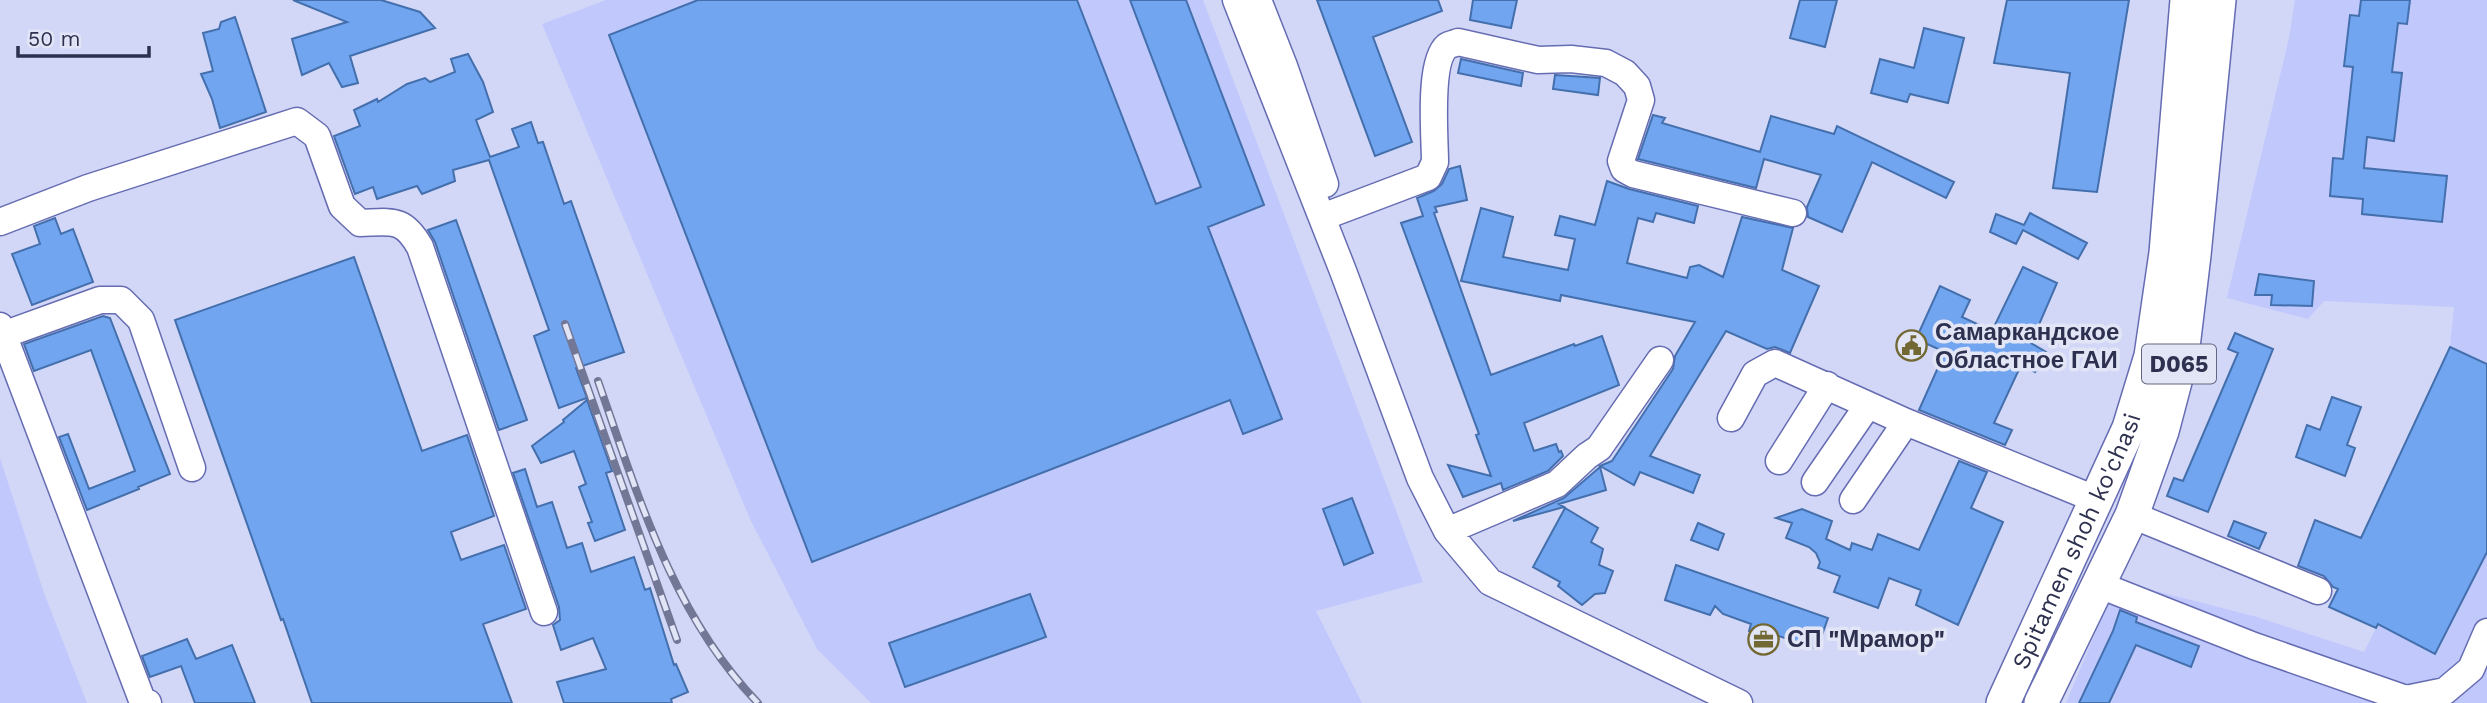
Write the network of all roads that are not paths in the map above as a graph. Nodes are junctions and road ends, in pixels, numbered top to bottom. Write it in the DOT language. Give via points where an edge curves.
graph roads {
  1 [pos="1236,0"];
  2 [pos="1258,0"];
  3 [pos="2187,0"];
  4 [pos="2219,0"];
  5 [pos="1334,213"];
  6 [pos="1793,213"];
  7 [pos="0,222"];
  8 [pos="1343,271"];
  9 [pos="2,330"];
  10 [pos="1660,360"];
  11 [pos="1827,385"];
  12 [pos="1868,405"];
  13 [pos="1731,418"];
  14 [pos="1906,422"];
  15 [pos="1779,461"];
  16 [pos="192,468"];
  17 [pos="1815,482"];
  18 [pos="2095,499"];
  19 [pos="1853,500"];
  20 [pos="2132,515"];
  21 [pos="1447,531"];
  22 [pos="2098,584"];
  23 [pos="2318,592"];
  24 [pos="544,612"];
  25 [pos="2487,632"];
  26 [pos="148,703"];
  27 [pos="1739,703"];
  28 [pos="2003,703"];
  29 [pos="2041,703"];
  1 -- 8 [label="street"];
  2 -- 5 [label="street"];
  3 -- 18 [label="main road, Spitamen shoh ko'chasi / D065" via="2166,253 2151,356 2129,428"];
  4 -- 20 [label="main road, Spitamen shoh ko'chasi / D065" via="2182,355 2162,431"];
  5 -- 6 [label="street" via="1428,177 1433,171 1434,80 1447,46 1458,42 1538,60 1606,63 1625,73 1637,86 1641,100 1622,162 1624,169"];
  5 -- 8 [label="street"];
  7 -- 24 [label="street" via="88,188 297,121 317,136 342,206 360,223 399,224 410,230 420,247"];
  8 -- 21 [label="street" via="1420,478"];
  9 -- 16 [label="street" via="100,300 121,300 141,320"];
  9 -- 26 [label="street" via="142,700"];
  10 -- 21 [label="street" via="1599,448 1557,484"];
  11 -- 12 [label="street"];
  11 -- 13 [label="street" via="1775,363 1755,374"];
  11 -- 15 [label="street"];
  12 -- 14 [label="street"];
  12 -- 17 [label="street"];
  14 -- 18 [label="street"];
  14 -- 19 [label="street"];
  18 -- 28 [label="main road, Spitamen shoh ko'chasi / D065"];
  20 -- 22 [label="main road, Spitamen shoh ko'chasi / D065"];
  20 -- 23 [label="street"];
  21 -- 27 [label="street" via="1490,582"];
  22 -- 25 [label="street" via="2254,646 2406,699 2445,691 2471,669"];
  22 -- 29 [label="main road, Spitamen shoh ko'chasi / D065"];
}
